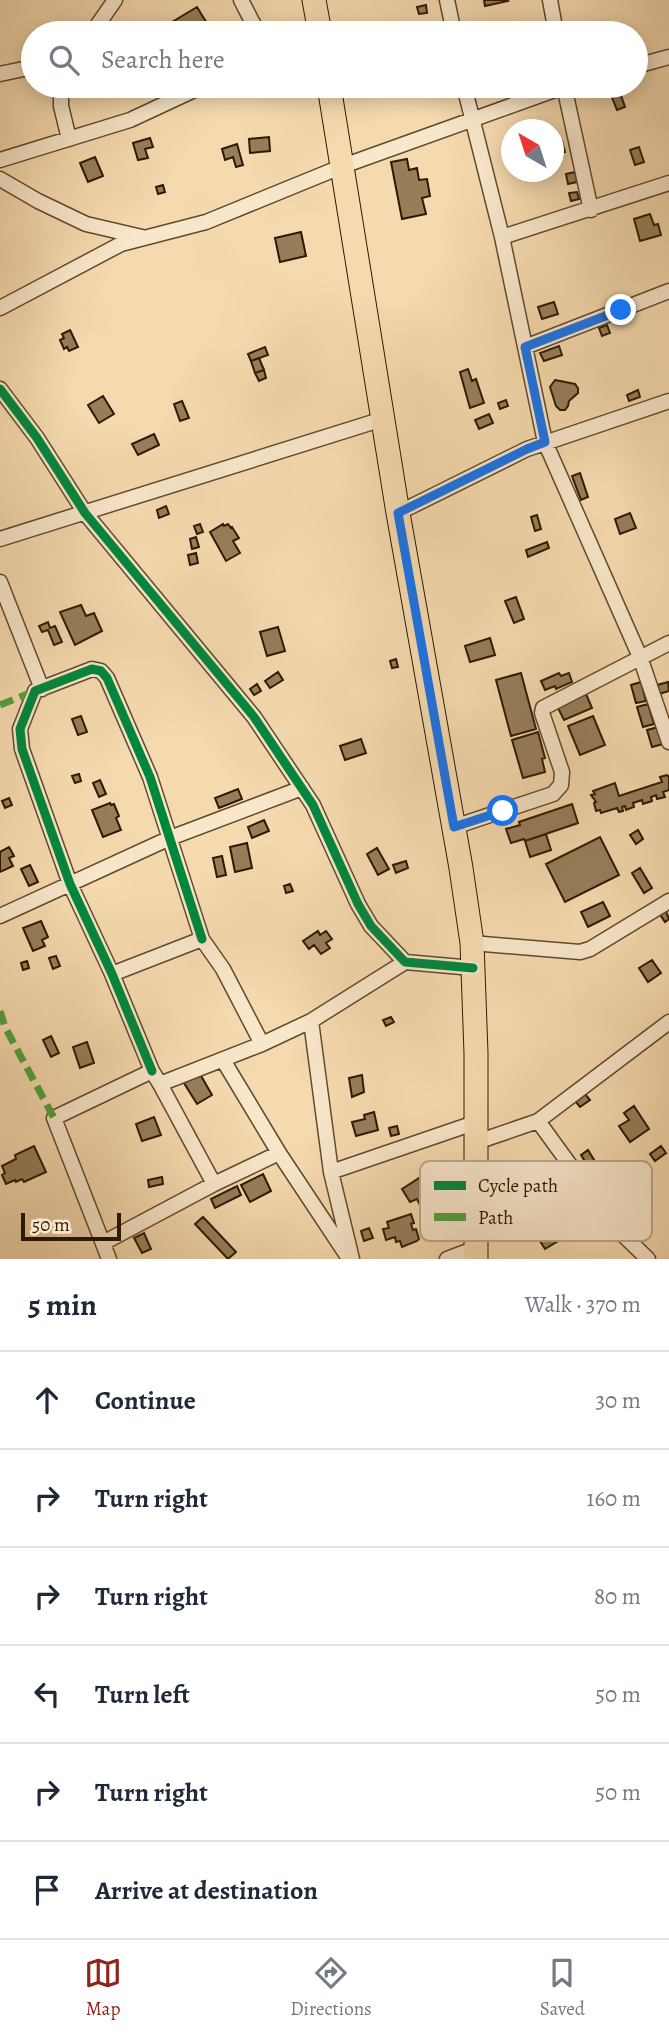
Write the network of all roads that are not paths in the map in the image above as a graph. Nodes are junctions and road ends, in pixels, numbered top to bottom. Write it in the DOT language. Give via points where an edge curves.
graph roads {
  1 [pos="114,0"];
  2 [pos="241,0"];
  3 [pos="314,0"];
  4 [pos="447,0"];
  5 [pos="550,0"];
  6 [pos="100,21"];
  7 [pos="252,21"];
  8 [pos="315,21"];
  9 [pos="451,21"];
  10 [pos="554,21"];
  11 [pos="669,57"];
  12 [pos="648,63"];
  13 [pos="21,70"];
  14 [pos="0,74"];
  15 [pos="61,98"];
  16 [pos="177,98"];
  17 [pos="331,98"];
  18 [pos="466,98"];
  19 [pos="533,98"];
  20 [pos="568,98"];
  21 [pos="471,121"];
  22 [pos="69,139"];
  23 [pos="0,160"];
  24 [pos="343,166"];
  25 [pos="0,179"];
  26 [pos="669,183"];
  27 [pos="591,210"];
  28 [pos="143,237"];
  29 [pos="502,237"];
  30 [pos="669,291"];
  31 [pos="0,308"];
  32 [pos="525,347"];
  33 [pos="0,388"];
  34 [pos="669,401"];
  35 [pos="383,419"];
  36 [pos="545,442"];
  37 [pos="85,513"];
  38 [pos="398,513"];
  39 [pos="0,540"];
  40 [pos="0,582"];
  41 [pos="669,643"];
  42 [pos="640,657"];
  43 [pos="42,688"];
  44 [pos="669,742"];
  45 [pos="302,788"];
  46 [pos="454,827"];
  47 [pos="170,838"];
  48 [pos="70,884"];
  49 [pos="669,902"];
  50 [pos="0,916"];
  51 [pos="202,939"];
  52 [pos="472,943"];
  53 [pos="405,962"];
  54 [pos="473,968"];
  55 [pos="112,974"];
  56 [pos="311,1021"];
  57 [pos="669,1021"];
  58 [pos="262,1044"];
  59 [pos="223,1060"];
  60 [pos="156,1078"];
  61 [pos="538,1121"];
  62 [pos="477,1132"];
  63 [pos="279,1153"];
  64 [pos="477,1161"];
  65 [pos="567,1161"];
  66 [pos="331,1172"];
  67 [pos="214,1184"];
  68 [pos="629,1241"];
  69 [pos="103,1243"];
  70 [pos="476,1253"];
  71 [pos="108,1259"];
  72 [pos="351,1259"];
  73 [pos="447,1259"];
  74 [pos="648,1259"];
  1 -- 6 [label="street"];
  2 -- 7 [label="street"];
  3 -- 8 [label="main road"];
  4 -- 9 [label="street"];
  5 -- 10 [label="street"];
  11 -- 12 [label="street"];
  13 -- 14 [label="street"];
  15 -- 22 [label="street"];
  16 -- 22 [label="street" via="130,120"];
  17 -- 24 [label="main road"];
  18 -- 21 [label="street"];
  19 -- 21 [label="street"];
  20 -- 27 [label="street"];
  21 -- 24 [label="street"];
  21 -- 29 [label="street"];
  22 -- 23 [label="street"];
  24 -- 28 [label="street" via="205,222"];
  24 -- 35 [label="main road"];
  25 -- 28 [label="street" via="86,224"];
  26 -- 27 [label="street"];
  27 -- 29 [label="street"];
  28 -- 31 [label="street" via="121,244"];
  29 -- 32 [label="street"];
  30 -- 32 [label="street"];
  32 -- 36 [label="street"];
  33 -- 37 [label="street"];
  34 -- 36 [label="street"];
  35 -- 37 [label="street"];
  35 -- 38 [label="main road"];
  36 -- 38 [label="street"];
  36 -- 42 [label="street"];
  37 -- 39 [label="street"];
  37 -- 45 [label="street" via="254,717"];
  38 -- 46 [label="main road"];
  40 -- 43 [label="street"];
  41 -- 42 [label="street"];
  42 -- 44 [label="street"];
  42 -- 46 [label="street" via="542,708 562,772 561,785 553,794"];
  43 -- 47 [label="street" via="92,669 107,678 150,777"];
  43 -- 48 [label="street" via="34,691 20,729 22,749"];
  45 -- 47 [label="street"];
  45 -- 53 [label="street" via="371,926"];
  46 -- 52 [label="main road"];
  47 -- 48 [label="street"];
  47 -- 51 [label="street"];
  48 -- 50 [label="street"];
  48 -- 55 [label="street"];
  49 -- 52 [label="street" via="580,952"];
  51 -- 55 [label="street"];
  51 -- 58 [label="street"];
  52 -- 54 [label="main road"];
  53 -- 54 [label="street"];
  53 -- 56 [label="street"];
  54 -- 62 [label="main road"];
  55 -- 60 [label="street"];
  56 -- 58 [label="street"];
  56 -- 66 [label="street"];
  57 -- 61 [label="street"];
  58 -- 59 [label="street"];
  59 -- 60 [label="street"];
  59 -- 63 [label="street"];
  60 -- 67 [label="street"];
  60 -- 69 [label="street" via="54,1118"];
  61 -- 62 [label="street"];
  61 -- 65 [label="street"];
  62 -- 64 [label="main road"];
  62 -- 66 [label="street"];
  63 -- 67 [label="street"];
  63 -- 72 [label="street"];
  66 -- 72 [label="street"];
  67 -- 69 [label="street"];
  68 -- 74 [label="street"];
  69 -- 71 [label="street"];
  70 -- 73 [label="street"];
}
